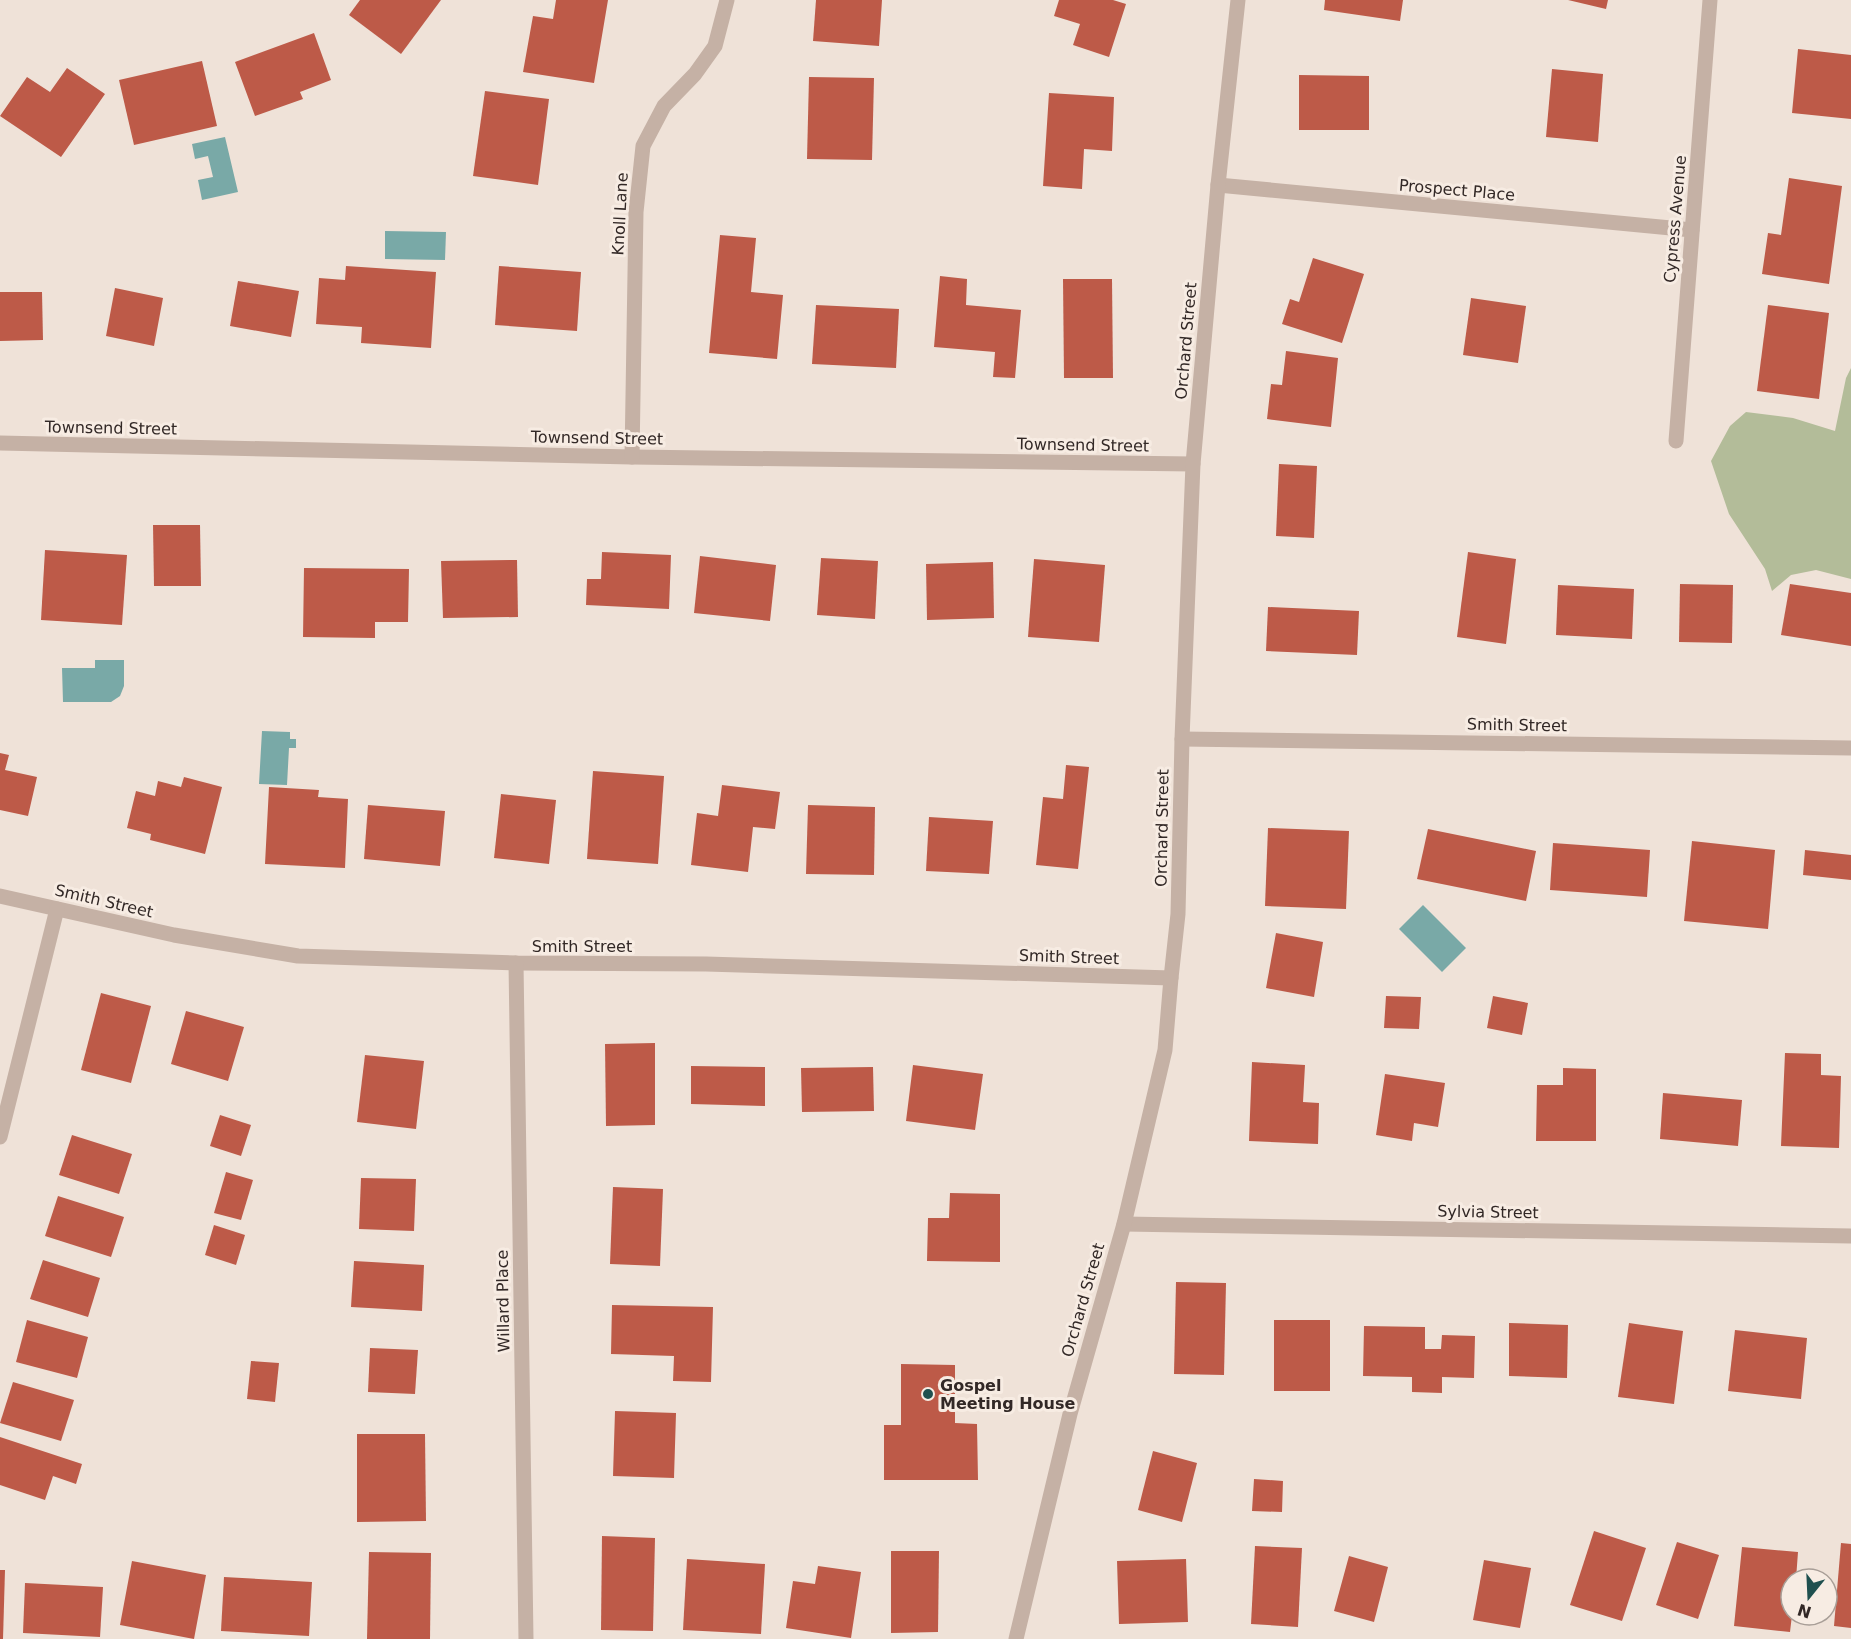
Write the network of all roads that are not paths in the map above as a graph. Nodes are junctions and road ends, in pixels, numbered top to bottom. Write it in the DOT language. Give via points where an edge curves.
graph roads {
  1 [pos="727,0"];
  2 [pos="1238,0"];
  3 [pos="1710,0"];
  4 [pos="1218,185"];
  5 [pos="1692,230"];
  6 [pos="1676,441"];
  7 [pos="0,443"];
  8 [pos="632,457"];
  9 [pos="1193,464"];
  10 [pos="1182,739"];
  11 [pos="1851,748"];
  12 [pos="0,896"];
  13 [pos="57,909"];
  14 [pos="516,963"];
  15 [pos="1171,978"];
  16 [pos="0,1137"];
  17 [pos="1124,1224"];
  18 [pos="1851,1236"];
  19 [pos="526,1639"];
  20 [pos="1016,1639"];
  1 -- 8 [label="street, Knoll Lane" via="715,46 695,74 664,105 643,146 636,213"];
  2 -- 4 [label="street, Orchard Street"];
  3 -- 5 [label="street, Cypress Avenue"];
  4 -- 5 [label="street, Prospect Place"];
  4 -- 9 [label="street, Orchard Street"];
  5 -- 6 [label="street, Cypress Avenue"];
  7 -- 8 [label="street, Townsend Street"];
  8 -- 9 [label="street, Townsend Street"];
  9 -- 10 [label="street, Orchard Street"];
  10 -- 11 [label="street, Smith Street"];
  10 -- 15 [label="street, Orchard Street" via="1178,914"];
  12 -- 13 [label="street, Smith Street"];
  13 -- 14 [label="street, Smith Street" via="174,935 298,956"];
  13 -- 16 [label="street"];
  14 -- 15 [label="street, Smith Street" via="706,964"];
  14 -- 19 [label="street, Willard Place"];
  15 -- 17 [label="street, Orchard Street" via="1166,1050"];
  17 -- 18 [label="street, Sylvia Street"];
  17 -- 20 [label="street, Orchard Street" via="1070,1414"];
}
